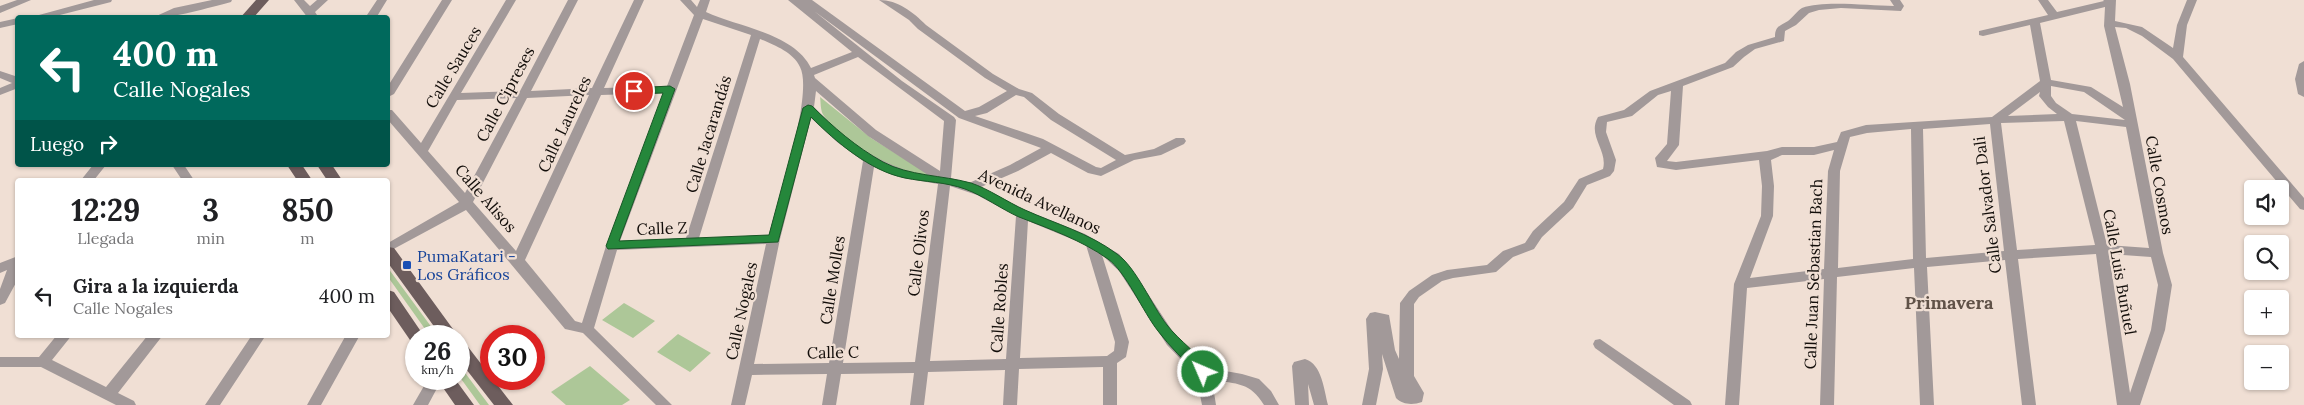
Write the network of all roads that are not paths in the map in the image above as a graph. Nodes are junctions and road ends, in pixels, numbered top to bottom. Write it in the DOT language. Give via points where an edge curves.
graph roads {
  1 [pos="2,0"];
  2 [pos="26,0"];
  3 [pos="106,0"];
  4 [pos="227,0"];
  5 [pos="249,0"];
  6 [pos="263,0"];
  7 [pos="299,0"];
  8 [pos="323,0"];
  9 [pos="382,0"];
  10 [pos="447,0"];
  11 [pos="511,0"];
  12 [pos="574,0"];
  13 [pos="639,0"];
  14 [pos="685,0"];
  15 [pos="705,0"];
  16 [pos="793,0"];
  17 [pos="804,0"];
  18 [pos="884,0"];
  19 [pos="1895,0"];
  20 [pos="2043,0"];
  21 [pos="2192,0"];
  22 [pos="2110,1"];
  23 [pos="12,6"];
  24 [pos="0,10"];
  25 [pos="699,13"];
  26 [pos="45,15"];
  27 [pos="165,15"];
  28 [pos="236,15"];
  29 [pos="249,15"];
  30 [pos="312,15"];
  31 [pos="372,15"];
  32 [pos="2054,15"];
  33 [pos="2034,20"];
  34 [pos="15,22"];
  35 [pos="2110,24"];
  36 [pos="1,26"];
  37 [pos="1983,33"];
  38 [pos="756,34"];
  39 [pos="858,53"];
  40 [pos="2177,57"];
  41 [pos="2304,64"];
  42 [pos="0,74"];
  43 [pos="809,77"];
  44 [pos="15,82"];
  45 [pos="2046,82"];
  46 [pos="15,84"];
  47 [pos="1677,85"];
  48 [pos="670,89"];
  49 [pos="390,91"];
  50 [pos="1015,91"];
  51 [pos="0,92"];
  52 [pos="597,92"];
  53 [pos="523,94"];
  54 [pos="2304,94"];
  55 [pos="454,97"];
  56 [pos="808,108"];
  57 [pos="390,114"];
  58 [pos="963,115"];
  59 [pos="2069,117"];
  60 [pos="950,120"];
  61 [pos="1995,120"];
  62 [pos="2132,121"];
  63 [pos="1917,126"];
  64 [pos="1180,141"];
  65 [pos="1841,145"];
  66 [pos="1051,148"];
  67 [pos="422,150"];
  68 [pos="1769,155"];
  69 [pos="869,159"];
  70 [pos="1124,160"];
  71 [pos="98,167"];
  72 [pos="179,167"];
  73 [pos="295,167"];
  74 [pos="325,167"];
  75 [pos="89,178"];
  76 [pos="187,178"];
  77 [pos="304,178"];
  78 [pos="334,178"];
  79 [pos="945,180"];
  80 [pos="970,187"];
  81 [pos="466,204"];
  82 [pos="2304,206"];
  83 [pos="1022,214"];
  84 [pos="774,239"];
  85 [pos="691,243"];
  86 [pos="1092,244"];
  87 [pos="612,246"];
  88 [pos="390,247"];
  89 [pos="2102,249"];
  90 [pos="2156,253"];
  91 [pos="390,255"];
  92 [pos="2011,255"];
  93 [pos="15,261"];
  94 [pos="518,261"];
  95 [pos="1920,263"];
  96 [pos="0,268"];
  97 [pos="15,268"];
  98 [pos="1830,274"];
  99 [pos="1741,284"];
  100 [pos="390,299"];
  101 [pos="0,300"];
  102 [pos="408,325"];
  103 [pos="442,325"];
  104 [pos="587,328"];
  105 [pos="63,338"];
  106 [pos="154,338"];
  107 [pos="257,338"];
  108 [pos="351,338"];
  109 [pos="1600,344"];
  110 [pos="1110,361"];
  111 [pos="0,362"];
  112 [pos="43,362"];
  113 [pos="470,362"];
  114 [pos="1012,365"];
  115 [pos="921,367"];
  116 [pos="746,370"];
  117 [pos="836,370"];
  118 [pos="1203,372"];
  119 [pos="429,390"];
  120 [pos="454,390"];
  121 [pos="110,394"];
  122 [pos="129,405"];
  123 [pos="212,405"];
  124 [pos="314,405"];
  125 [pos="420,405"];
  126 [pos="465,405"];
  127 [pos="504,405"];
  128 [pos="665,405"];
  129 [pos="738,405"];
  130 [pos="829,405"];
  131 [pos="917,405"];
  132 [pos="1010,405"];
  133 [pos="1110,405"];
  134 [pos="1208,405"];
  135 [pos="1272,405"];
  136 [pos="1302,405"];
  137 [pos="1321,405"];
  138 [pos="1369,405"];
  139 [pos="1685,405"];
  140 [pos="1732,405"];
  141 [pos="1827,405"];
  142 [pos="1927,405"];
  143 [pos="2029,405"];
  144 [pos="2124,405"];
  145 [pos="2133,405"];
  1 -- 23 [label="street"];
  2 -- 23 [label="street"];
  3 -- 26 [label="street"];
  4 -- 27 [label="street"];
  5 -- 28 [label="main road"];
  6 -- 29 [label="main road"];
  7 -- 30 [label="street"];
  8 -- 30 [label="street"];
  9 -- 31 [label="street"];
  10 -- 49 [label="street"];
  11 -- 55 [label="street, Calle Sauces"];
  12 -- 53 [label="street, Calle Cipreses"];
  13 -- 52 [label="street, Calle Laureles"];
  14 -- 25 [label="street"];
  15 -- 25 [label="street"];
  16 -- 39 [label="street"];
  17 -- 58 [label="street"];
  18 -- 50 [label="street" via="914,18 989,76"];
  19 -- 47 [label="street" via="1899,6 1897,9 1839,3 1809,9 1783,26 1780,39 1756,44 1737,56 1730,66"];
  20 -- 32 [label="street"];
  21 -- 40 [label="street" via="2182,26"];
  22 -- 32 [label="street"];
  22 -- 35 [label="street, Calle Cosmos"];
  23 -- 24 [label="street"];
  25 -- 38 [label="street"];
  25 -- 48 [label="street"];
  32 -- 33 [label="street"];
  33 -- 37 [label="street"];
  33 -- 45 [label="street"];
  34 -- 36 [label="street"];
  35 -- 40 [label="street" via="2142,31"];
  35 -- 62 [label="street, Calle Cosmos"];
  38 -- 43 [label="street" via="785,47 799,58"];
  38 -- 85 [label="street, Calle Jacarandás"];
  39 -- 43 [label="street"];
  39 -- 60 [label="street"];
  40 -- 82 [label="street"];
  41 -- 54 [label="street" via="2301,79"];
  42 -- 44 [label="street"];
  43 -- 56 [label="street"];
  43 -- 79 [label="street" via="872,133"];
  45 -- 59 [label="street" via="2045,96"];
  45 -- 61 [label="street"];
  45 -- 62 [label="street" via="2087,89"];
  46 -- 51 [label="street"];
  47 -- 68 [label="street" via="1673,145 1661,158 1661,164 1676,166"];
  47 -- 138 [label="street" via="1654,93 1628,113 1599,123 1609,159 1608,171 1582,183 1568,206 1534,237 1529,246 1517,249 1491,269 1452,273 1437,278 1414,294 1407,303 1406,364 1407,376 1417,398 1400,393 1395,366 1387,347 1384,320 1382,317 1373,319 1376,369"];
  48 -- 52 [label="street"];
  48 -- 87 [label="street"];
  50 -- 58 [label="street" via="983,110"];
  50 -- 70 [label="street" via="1028,95"];
  52 -- 53 [label="street"];
  52 -- 94 [label="street, Calle Laureles"];
  53 -- 55 [label="street"];
  53 -- 81 [label="street, Calle Cipreses"];
  55 -- 67 [label="street, Calle Sauces"];
  56 -- 69 [label="street, Avenida Avellanos" via="834,134"];
  56 -- 84 [label="street, Calle Nogales"];
  57 -- 67 [label="street, Calle Alisos"];
  58 -- 60 [label="street"];
  58 -- 66 [label="street"];
  59 -- 61 [label="street"];
  59 -- 62 [label="street"];
  59 -- 89 [label="street, Calle Luis Buñuel"];
  60 -- 79 [label="street, Calle Olivos"];
  61 -- 63 [label="street"];
  61 -- 92 [label="street, Calle Salvador Dali"];
  62 -- 90 [label="street, Calle Cosmos"];
  63 -- 65 [label="street" via="1849,132"];
  63 -- 95 [label="street"];
  64 -- 70 [label="street" via="1157,152"];
  65 -- 68 [label="street"];
  65 -- 98 [label="street, Calle Juan Sebastian Bach" via="1834,171"];
  66 -- 70 [label="street" via="1096,172"];
  66 -- 80 [label="street"];
  67 -- 81 [label="street, Calle Alisos"];
  68 -- 99 [label="street" via="1765,164 1767,216"];
  69 -- 79 [label="street, Avenida Avellanos" via="905,174"];
  69 -- 117 [label="street, Calle Molles"];
  71 -- 75 [label="street"];
  72 -- 76 [label="street"];
  73 -- 77 [label="main road"];
  74 -- 78 [label="main road"];
  79 -- 80 [label="street, Avenida Avellanos"];
  79 -- 115 [label="street, Calle Olivos"];
  80 -- 83 [label="street, Avenida Avellanos"];
  81 -- 88 [label="street"];
  81 -- 94 [label="street, Calle Alisos"];
  83 -- 86 [label="street, Avenida Avellanos"];
  83 -- 114 [label="street, Calle Robles"];
  84 -- 85 [label="street, Calle Z"];
  84 -- 116 [label="street, Calle Nogales"];
  85 -- 87 [label="street, Calle Z"];
  86 -- 110 [label="street" via="1122,342 1121,353"];
  86 -- 118 [label="street, Avenida Avellanos" via="1115,258 1162,328"];
  87 -- 104 [label="street"];
  89 -- 90 [label="street"];
  89 -- 92 [label="street"];
  89 -- 144 [label="street, Calle Luis Buñuel"];
  90 -- 145 [label="street, Calle Cosmos" via="2165,285 2158,330"];
  91 -- 103 [label="main road"];
  92 -- 95 [label="street"];
  92 -- 143 [label="street, Calle Salvador Dali"];
  93 -- 96 [label="street"];
  94 -- 104 [label="street, Calle Alisos" via="570,325"];
  95 -- 98 [label="street"];
  95 -- 142 [label="street"];
  97 -- 101 [label="street"];
  98 -- 99 [label="street"];
  98 -- 141 [label="street, Calle Juan Sebastian Bach"];
  99 -- 140 [label="street"];
  100 -- 102 [label="main road"];
  104 -- 128 [label="street, Calle Alisos"];
  105 -- 112 [label="street"];
  106 -- 121 [label="street"];
  107 -- 123 [label="street"];
  108 -- 124 [label="street"];
  109 -- 139 [label="street"];
  110 -- 114 [label="street, Calle C"];
  110 -- 133 [label="street"];
  111 -- 112 [label="street"];
  112 -- 121 [label="street"];
  113 -- 127 [label="main road"];
  114 -- 115 [label="street, Calle C"];
  114 -- 132 [label="street, Calle Robles"];
  115 -- 117 [label="street, Calle C"];
  115 -- 131 [label="street, Calle Olivos"];
  116 -- 117 [label="street, Calle C"];
  116 -- 129 [label="street, Calle Nogales"];
  117 -- 130 [label="street, Calle Molles"];
  118 -- 134 [label="street"];
  118 -- 135 [label="street" via="1245,378 1263,390"];
  119 -- 125 [label="street"];
  120 -- 126 [label="main road"];
  121 -- 122 [label="street"];
  136 -- 137 [label="street" via="1299,366 1305,364 1310,368"];
}
